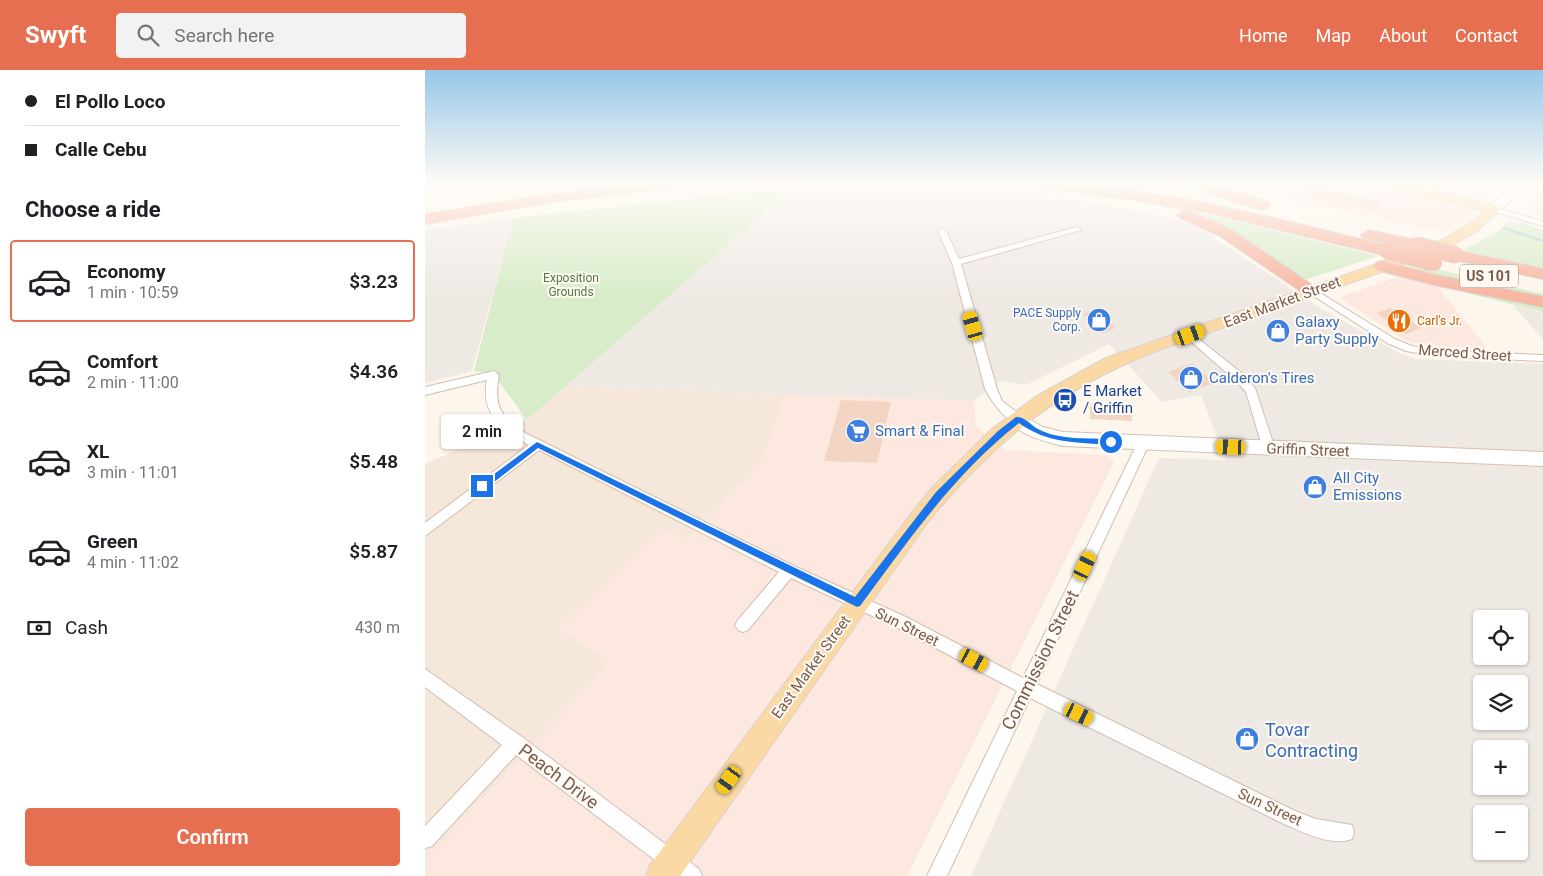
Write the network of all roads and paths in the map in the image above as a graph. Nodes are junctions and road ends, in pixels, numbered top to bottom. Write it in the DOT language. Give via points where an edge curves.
graph roads {
  1 [pos="1196,220"];
  2 [pos="1253,220"];
  3 [pos="1303,220"];
  4 [pos="1316,220"];
  5 [pos="1474,220"];
  6 [pos="1482,220"];
  7 [pos="1529,220"];
  8 [pos="1543,224"];
  9 [pos="1472,228"];
  10 [pos="1077,230"];
  11 [pos="943,231"];
  12 [pos="1368,234"];
  13 [pos="1385,259"];
  14 [pos="956,263"];
  15 [pos="1543,274"];
  16 [pos="1543,289"];
  17 [pos="1313,291"];
  18 [pos="1543,302"];
  19 [pos="1190,335"];
  20 [pos="1543,358"];
  21 [pos="425,390"];
  22 [pos="1018,419"];
  23 [pos="1143,444"];
  24 [pos="537,445"];
  25 [pos="1269,449"];
  26 [pos="1543,459"];
  27 [pos="425,530"];
  28 [pos="789,570"];
  29 [pos="857,603"];
  30 [pos="743,625"];
  31 [pos="425,677"];
  32 [pos="1027,688"];
  33 [pos="516,743"];
  34 [pos="1345,832"];
  35 [pos="425,839"];
  36 [pos="667,869"];
  37 [pos="691,876"];
  38 [pos="937,876"];
  1 -- 17 [label="highway" via="1227,234"];
  2 -- 13 [label="highway, US 101"];
  3 -- 12 [label="highway, US 101"];
  4 -- 12 [label="highway"];
  5 -- 9 [label="main road"];
  6 -- 9 [label="main road, East Market Street"];
  7 -- 8 [label="street"];
  9 -- 13 [label="main road, East Market Street" via="1439,247"];
  10 -- 14 [label="street"];
  11 -- 14 [label="street"];
  12 -- 15 [label="highway, US 101, bridge"];
  13 -- 16 [label="highway, US 101, bridge" via="1434,263"];
  13 -- 17 [label="main road, East Market Street"];
  13 -- 18 [label="highway" via="1434,280"];
  14 -- 22 [label="street" via="991,389 998,402"];
  17 -- 19 [label="main road, East Market Street"];
  17 -- 20 [label="street, Merced Street" via="1391,341 1410,349"];
  19 -- 22 [label="main road, East Market Street" via="1112,362 1065,387"];
  19 -- 25 [label="street" via="1241,379 1251,392"];
  21 -- 24 [label="street, Sun Street" via="494,375 490,388 493,410 505,425"];
  22 -- 23 [label="street, Griffin Street" via="1037,432 1063,439"];
  22 -- 29 [label="main road, East Market Street" via="939,494"];
  23 -- 25 [label="street, Griffin Street"];
  23 -- 32 [label="street, Commission Street"];
  24 -- 27 [label="street"];
  24 -- 28 [label="street, Sun Street"];
  25 -- 26 [label="street, Griffin Street"];
  28 -- 29 [label="street, Sun Street"];
  28 -- 30 [label="street"];
  29 -- 32 [label="street, Sun Street" via="903,623"];
  29 -- 36 [label="main road, East Market Street"];
  31 -- 33 [label="street, Peach Drive"];
  32 -- 34 [label="street, Sun Street" via="1290,818 1316,828"];
  32 -- 38 [label="street, Commission Street"];
  33 -- 35 [label="street"];
  33 -- 36 [label="street, Peach Drive"];
  36 -- 37 [label="street, Peach Drive"];
}
